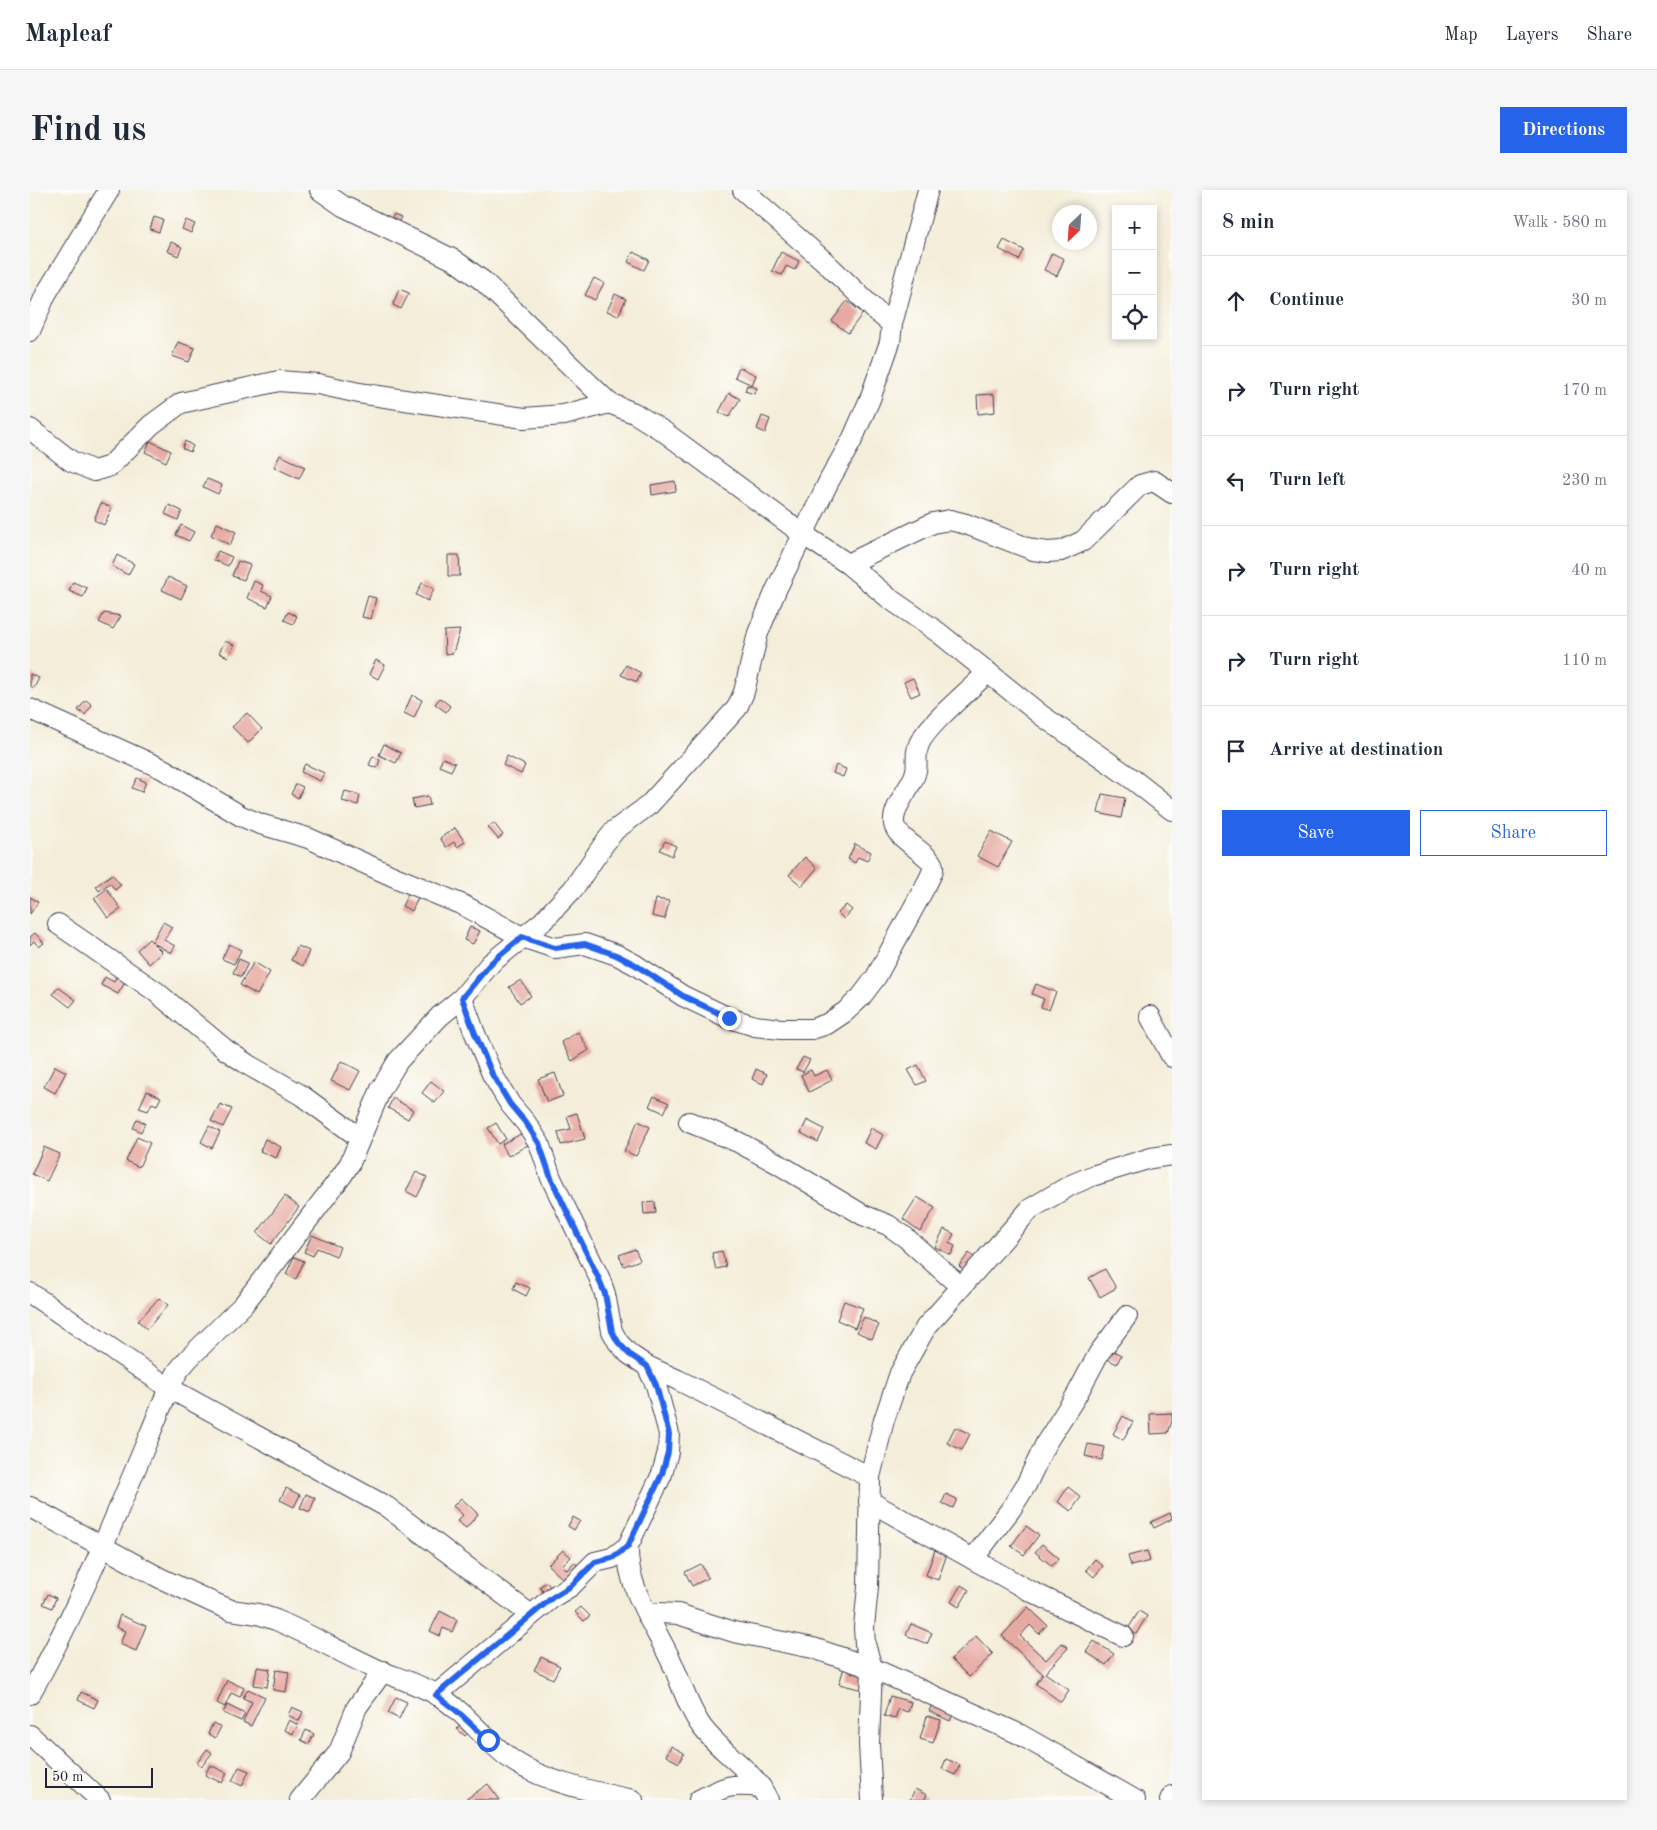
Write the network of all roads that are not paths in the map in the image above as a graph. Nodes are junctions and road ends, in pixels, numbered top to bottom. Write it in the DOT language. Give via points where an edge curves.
graph roads {
  1 [pos="109,190"];
  2 [pos="320,190"];
  3 [pos="743,190"];
  4 [pos="928,190"];
  5 [pos="892,324"];
  6 [pos="30,331"];
  7 [pos="608,403"];
  8 [pos="30,429"];
  9 [pos="1172,493"];
  10 [pos="804,534"];
  11 [pos="848,564"];
  12 [pos="988,672"];
  13 [pos="30,709"];
  14 [pos="1172,810"];
  15 [pos="58,924"];
  16 [pos="522,937"];
  17 [pos="462,998"];
  18 [pos="1150,1016"];
  19 [pos="1172,1057"];
  20 [pos="689,1122"];
  21 [pos="360,1138"];
  22 [pos="1172,1155"];
  23 [pos="962,1287"];
  24 [pos="30,1293"];
  25 [pos="1127,1316"];
  26 [pos="647,1366"];
  27 [pos="169,1388"];
  28 [pos="870,1477"];
  29 [pos="869,1501"];
  30 [pos="30,1507"];
  31 [pos="628,1546"];
  32 [pos="102,1547"];
  33 [pos="974,1559"];
  34 [pos="648,1615"];
  35 [pos="531,1616"];
  36 [pos="1123,1636"];
  37 [pos="872,1668"];
  38 [pos="383,1672"];
  39 [pos="30,1694"];
  40 [pos="436,1695"];
  41 [pos="30,1736"];
  42 [pos="765,1793"];
  43 [pos="1172,1796"];
  44 [pos="100,1800"];
  45 [pos="300,1800"];
  46 [pos="633,1800"];
  47 [pos="699,1800"];
  48 [pos="872,1800"];
  49 [pos="1135,1800"];
  50 [pos="1170,1800"];
  1 -- 6 [label="street" via="46,294"];
  2 -- 7 [label="street" via="343,206 454,260 483,281"];
  3 -- 5 [label="street"];
  4 -- 5 [label="street"];
  5 -- 10 [label="street" via="890,342 870,399"];
  7 -- 8 [label="street" via="564,415 524,418 318,384 279,381 181,403 110,466 94,471 71,462"];
  7 -- 10 [label="street" via="634,413 663,431"];
  9 -- 11 [label="street" via="1154,481 1140,485 1083,541 1061,551 1033,550 950,520 933,523"];
  10 -- 11 [label="street"];
  10 -- 16 [label="street" via="758,632 737,708 649,805 615,830 573,890 542,922"];
  11 -- 12 [label="street"];
  12 -- 14 [label="street" via="1041,715"];
  12 -- 16 [label="street" via="920,743 917,771 897,812 894,823 903,838 930,860 933,869 876,977 856,1002 826,1024 812,1029 755,1026 729,1018 683,996 608,951 585,944 555,948"];
  13 -- 16 [label="street" via="163,769 241,816 308,838 463,905"];
  15 -- 21 [label="street" via="155,991 226,1050 301,1095"];
  16 -- 17 [label="street" via="491,963"];
  17 -- 21 [label="street" via="440,1016 398,1061 381,1089"];
  17 -- 26 [label="street" via="492,1074 539,1143 551,1178 602,1286 612,1331 629,1354"];
  18 -- 19 [label="street"];
  20 -- 23 [label="street" via="738,1142 863,1215 888,1225"];
  21 -- 27 [label="street" via="343,1174 243,1305 189,1358"];
  22 -- 23 [label="street" via="1092,1176 1030,1209"];
  23 -- 28 [label="street" via="926,1327 900,1373"];
  24 -- 27 [label="street"];
  25 -- 33 [label="street" via="1099,1354 1011,1509"];
  26 -- 28 [label="street"];
  26 -- 31 [label="street" via="656,1385 669,1434 668,1452 662,1474"];
  27 -- 32 [label="street"];
  27 -- 35 [label="street" via="388,1506"];
  28 -- 29 [label="street"];
  29 -- 33 [label="street"];
  29 -- 37 [label="street" via="864,1627"];
  30 -- 32 [label="street"];
  31 -- 34 [label="street" via="636,1592"];
  31 -- 35 [label="street" via="612,1558 595,1562 571,1586"];
  32 -- 38 [label="street" via="214,1603 276,1620"];
  32 -- 39 [label="street"];
  33 -- 36 [label="street" via="1028,1590"];
  34 -- 37 [label="street" via="678,1614 734,1632 813,1648"];
  34 -- 42 [label="street" via="692,1712 702,1727 744,1767"];
  35 -- 40 [label="street"];
  37 -- 48 [label="street" via="869,1744"];
  37 -- 49 [label="street" via="1019,1734"];
  38 -- 40 [label="street"];
  38 -- 45 [label="street" via="357,1707 339,1752"];
  40 -- 46 [label="street" via="524,1768 551,1779"];
  41 -- 44 [label="street"];
  42 -- 47 [label="street" via="735,1784"];
  43 -- 50 [label="street"];
}
